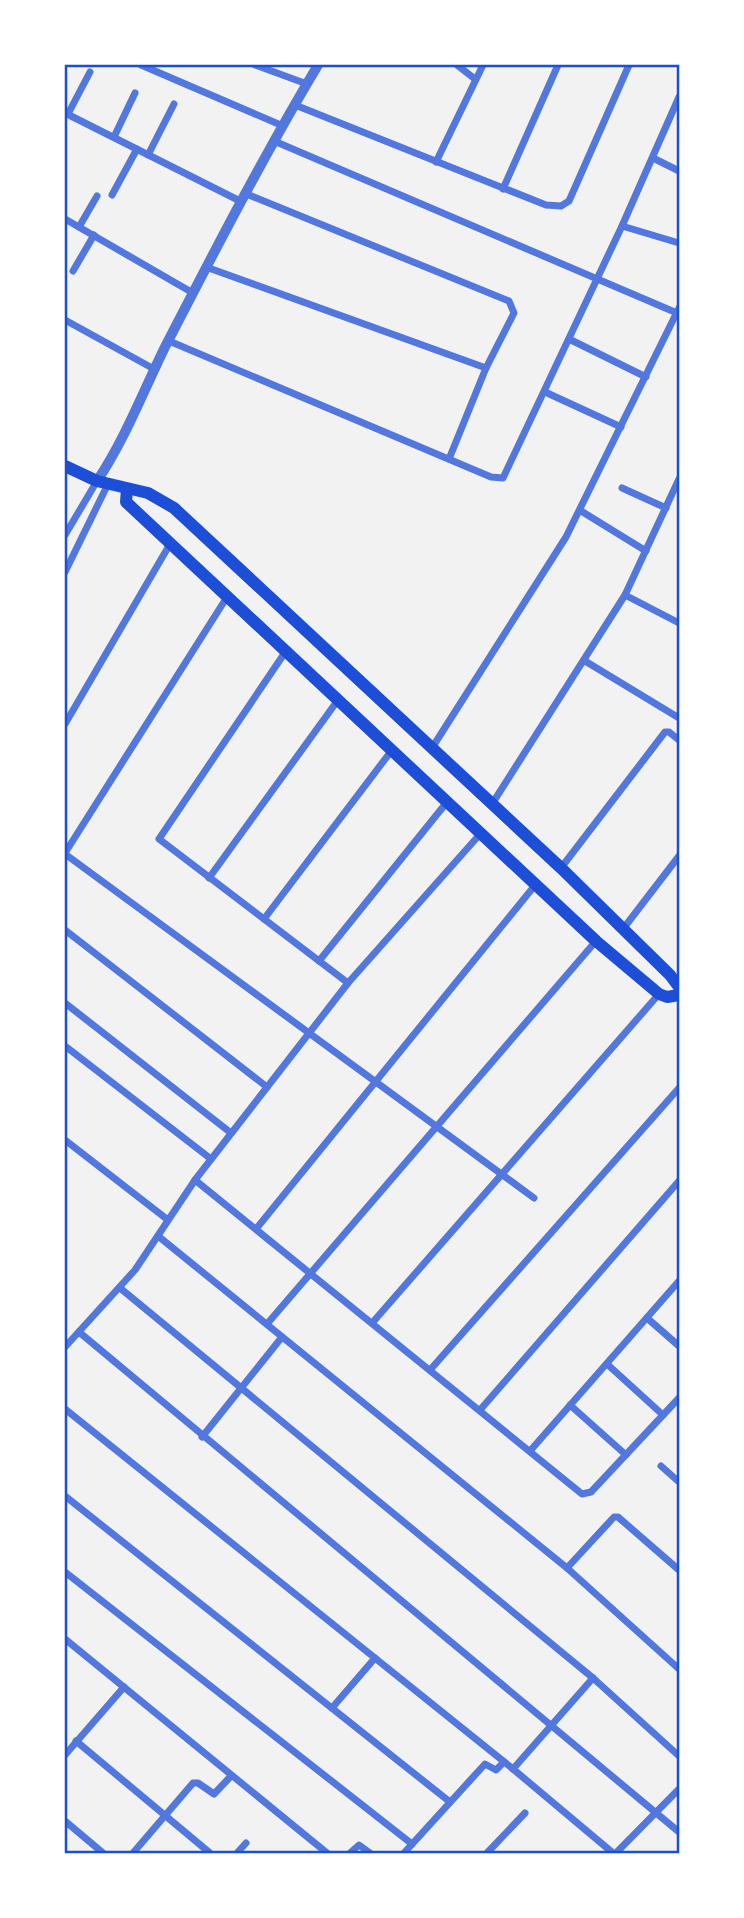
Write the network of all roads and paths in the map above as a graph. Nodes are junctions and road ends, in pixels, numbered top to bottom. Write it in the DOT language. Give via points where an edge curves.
graph roads {
  1 [pos="141,65"];
  2 [pos="255,65"];
  3 [pos="318,65"];
  4 [pos="457,65"];
  5 [pos="482,65"];
  6 [pos="558,65"];
  7 [pos="629,65"];
  8 [pos="90,72"];
  9 [pos="475,79"];
  10 [pos="307,84"];
  11 [pos="135,93"];
  12 [pos="679,97"];
  13 [pos="174,104"];
  14 [pos="295,105"];
  15 [pos="66,113"];
  16 [pos="283,126"];
  17 [pos="114,137"];
  18 [pos="274,142"];
  19 [pos="137,149"];
  20 [pos="148,155"];
  21 [pos="653,158"];
  22 [pos="436,162"];
  23 [pos="679,171"];
  24 [pos="503,189"];
  25 [pos="112,195"];
  26 [pos="97,196"];
  27 [pos="242,197"];
  28 [pos="65,220"];
  29 [pos="622,226"];
  30 [pos="79,227"];
  31 [pos="94,235"];
  32 [pos="679,243"];
  33 [pos="206,267"];
  34 [pos="73,271"];
  35 [pos="598,277"];
  36 [pos="193,293"];
  37 [pos="678,310"];
  38 [pos="65,320"];
  39 [pos="569,339"];
  40 [pos="169,341"];
  41 [pos="486,368"];
  42 [pos="154,369"];
  43 [pos="646,377"];
  44 [pos="545,392"];
  45 [pos="621,427"];
  46 [pos="449,459"];
  47 [pos="65,466"];
  48 [pos="679,479"];
  49 [pos="103,483"];
  50 [pos="622,488"];
  51 [pos="127,489"];
  52 [pos="666,508"];
  53 [pos="581,510"];
  54 [pos="65,535"];
  55 [pos="170,544"];
  56 [pos="646,551"];
  57 [pos="65,572"];
  58 [pos="625,596"];
  59 [pos="228,597"];
  60 [pos="679,623"];
  61 [pos="286,651"];
  62 [pos="585,661"];
  63 [pos="338,700"];
  64 [pos="679,718"];
  65 [pos="65,724"];
  66 [pos="679,740"];
  67 [pos="432,748"];
  68 [pos="392,750"];
  69 [pos="447,802"];
  70 [pos="492,804"];
  71 [pos="481,833"];
  72 [pos="65,854"];
  73 [pos="679,856"];
  74 [pos="561,868"];
  75 [pos="209,878"];
  76 [pos="536,884"];
  77 [pos="264,919"];
  78 [pos="623,929"];
  79 [pos="65,930"];
  80 [pos="596,941"];
  81 [pos="319,961"];
  82 [pos="348,983"];
  83 [pos="679,987"];
  84 [pos="659,994"];
  85 [pos="679,995"];
  86 [pos="65,1003"];
  87 [pos="308,1032"];
  88 [pos="65,1046"];
  89 [pos="375,1082"];
  90 [pos="267,1087"];
  91 [pos="679,1088"];
  92 [pos="436,1127"];
  93 [pos="231,1133"];
  94 [pos="65,1140"];
  95 [pos="211,1159"];
  96 [pos="502,1174"];
  97 [pos="195,1180"];
  98 [pos="679,1181"];
  99 [pos="534,1198"];
  100 [pos="168,1220"];
  101 [pos="256,1229"];
  102 [pos="158,1236"];
  103 [pos="311,1273"];
  104 [pos="679,1281"];
  105 [pos="120,1288"];
  106 [pos="647,1318"];
  107 [pos="373,1322"];
  108 [pos="267,1324"];
  109 [pos="79,1332"];
  110 [pos="282,1337"];
  111 [pos="679,1346"];
  112 [pos="65,1347"];
  113 [pos="607,1364"];
  114 [pos="430,1370"];
  115 [pos="240,1388"];
  116 [pos="679,1398"];
  117 [pos="570,1405"];
  118 [pos="65,1409"];
  119 [pos="480,1410"];
  120 [pos="663,1415"];
  121 [pos="202,1437"];
  122 [pos="530,1451"];
  123 [pos="626,1455"];
  124 [pos="661,1466"];
  125 [pos="679,1482"];
  126 [pos="65,1496"];
  127 [pos="568,1568"];
  128 [pos="679,1570"];
  129 [pos="65,1572"];
  130 [pos="66,1643"];
  131 [pos="375,1658"];
  132 [pos="679,1669"];
  133 [pos="593,1678"];
  134 [pos="124,1687"];
  135 [pos="332,1708"];
  136 [pos="551,1726"];
  137 [pos="76,1741"];
  138 [pos="65,1755"];
  139 [pos="679,1756"];
  140 [pos="504,1762"];
  141 [pos="513,1769"];
  142 [pos="232,1776"];
  143 [pos="679,1789"];
  144 [pos="450,1802"];
  145 [pos="524,1813"];
  146 [pos="656,1813"];
  147 [pos="165,1815"];
  148 [pos="65,1821"];
  149 [pos="679,1832"];
  150 [pos="246,1843"];
  151 [pos="412,1844"];
  152 [pos="490,1850"];
  153 [pos="322,1852"];
  154 [pos="103,1853"];
  155 [pos="133,1853"];
  156 [pos="210,1853"];
  157 [pos="237,1853"];
  158 [pos="350,1853"];
  159 [pos="370,1853"];
  160 [pos="404,1853"];
  161 [pos="499,1853"];
  162 [pos="615,1853"];
  1 -- 16 [label="street"];
  2 -- 10 [label="street"];
  3 -- 10 [label="street"];
  4 -- 9 [label="street"];
  5 -- 9 [label="street"];
  6 -- 24 [label="street"];
  7 -- 24 [label="street" via="569,201 553,206"];
  8 -- 15 [label="street"];
  9 -- 22 [label="street"];
  10 -- 14 [label="street"];
  11 -- 17 [label="street"];
  12 -- 21 [label="street"];
  13 -- 20 [label="street"];
  14 -- 16 [label="street"];
  14 -- 22 [label="street"];
  15 -- 17 [label="street"];
  16 -- 18 [label="street"];
  17 -- 19 [label="street"];
  18 -- 27 [label="street"];
  18 -- 35 [label="street"];
  19 -- 20 [label="street"];
  19 -- 25 [label="street"];
  20 -- 27 [label="street"];
  21 -- 23 [label="street"];
  21 -- 29 [label="street"];
  22 -- 24 [label="street"];
  26 -- 30 [label="street"];
  27 -- 33 [label="street"];
  27 -- 41 [label="street" via="509,301 513,313"];
  28 -- 30 [label="street"];
  29 -- 32 [label="street"];
  29 -- 35 [label="street"];
  30 -- 31 [label="street"];
  31 -- 34 [label="street"];
  31 -- 36 [label="street"];
  33 -- 36 [label="street"];
  33 -- 41 [label="street"];
  35 -- 37 [label="street"];
  35 -- 39 [label="street"];
  36 -- 40 [label="street"];
  37 -- 43 [label="street"];
  38 -- 42 [label="street"];
  39 -- 43 [label="street"];
  39 -- 44 [label="street"];
  40 -- 42 [label="street"];
  40 -- 46 [label="street"];
  41 -- 46 [label="street"];
  42 -- 49 [label="street"];
  43 -- 45 [label="street"];
  44 -- 45 [label="street"];
  44 -- 46 [label="street" via="503,478"];
  45 -- 53 [label="street"];
  47 -- 49 [label="main road"];
  48 -- 52 [label="street"];
  49 -- 51 [label="main road"];
  49 -- 54 [label="street"];
  49 -- 57 [label="street"];
  50 -- 52 [label="street"];
  51 -- 55 [label="main road" via="126,502"];
  51 -- 67 [label="main road" via="148,493 174,508"];
  52 -- 56 [label="street"];
  53 -- 56 [label="street"];
  53 -- 67 [label="street"];
  55 -- 59 [label="main road"];
  55 -- 65 [label="street"];
  56 -- 58 [label="street"];
  58 -- 60 [label="street"];
  58 -- 62 [label="street"];
  59 -- 61 [label="main road"];
  59 -- 72 [label="street"];
  61 -- 63 [label="main road"];
  61 -- 75 [label="street" via="159,839"];
  62 -- 64 [label="street"];
  62 -- 70 [label="street"];
  63 -- 68 [label="main road"];
  63 -- 75 [label="street"];
  66 -- 74 [label="street" via="669,732 664,734"];
  67 -- 70 [label="main road"];
  68 -- 69 [label="main road"];
  68 -- 77 [label="street"];
  69 -- 71 [label="main road"];
  69 -- 81 [label="street"];
  70 -- 74 [label="main road"];
  71 -- 76 [label="main road"];
  71 -- 82 [label="street"];
  72 -- 87 [label="street"];
  73 -- 78 [label="street"];
  74 -- 78 [label="main road"];
  75 -- 77 [label="street"];
  76 -- 80 [label="main road"];
  76 -- 89 [label="street"];
  77 -- 81 [label="street"];
  78 -- 83 [label="main road"];
  79 -- 90 [label="street"];
  80 -- 84 [label="main road"];
  80 -- 92 [label="street"];
  81 -- 82 [label="street"];
  82 -- 87 [label="street"];
  84 -- 85 [label="main road"];
  84 -- 96 [label="street"];
  86 -- 93 [label="street"];
  87 -- 89 [label="street"];
  87 -- 90 [label="street"];
  88 -- 95 [label="street"];
  89 -- 92 [label="street"];
  89 -- 101 [label="street"];
  90 -- 93 [label="street"];
  91 -- 114 [label="street"];
  92 -- 96 [label="street"];
  92 -- 103 [label="street"];
  93 -- 95 [label="street"];
  94 -- 100 [label="street"];
  95 -- 97 [label="street"];
  96 -- 99 [label="street"];
  96 -- 107 [label="street"];
  97 -- 100 [label="street"];
  97 -- 101 [label="street"];
  98 -- 119 [label="street"];
  100 -- 102 [label="street"];
  101 -- 103 [label="street"];
  102 -- 105 [label="street"];
  102 -- 108 [label="street"];
  103 -- 107 [label="street"];
  103 -- 108 [label="street"];
  104 -- 106 [label="street"];
  105 -- 109 [label="street"];
  105 -- 115 [label="street"];
  106 -- 111 [label="street"];
  106 -- 113 [label="street"];
  107 -- 114 [label="street"];
  108 -- 110 [label="street"];
  109 -- 112 [label="street"];
  109 -- 121 [label="street"];
  110 -- 115 [label="street"];
  110 -- 127 [label="street"];
  113 -- 117 [label="street"];
  113 -- 120 [label="street"];
  114 -- 119 [label="street"];
  115 -- 121 [label="street"];
  115 -- 133 [label="street"];
  116 -- 120 [label="street"];
  117 -- 122 [label="street"];
  117 -- 123 [label="street"];
  118 -- 131 [label="street"];
  119 -- 122 [label="street"];
  120 -- 123 [label="street"];
  121 -- 136 [label="street"];
  122 -- 123 [label="street" via="582,1494"];
  124 -- 125 [label="street"];
  126 -- 135 [label="street"];
  127 -- 128 [label="street" via="618,1517"];
  127 -- 132 [label="street"];
  129 -- 151 [label="street"];
  130 -- 134 [label="street"];
  131 -- 135 [label="street"];
  131 -- 140 [label="street"];
  133 -- 136 [label="street"];
  133 -- 139 [label="street"];
  134 -- 137 [label="street"];
  134 -- 142 [label="street"];
  135 -- 144 [label="street"];
  136 -- 141 [label="street"];
  136 -- 146 [label="street"];
  137 -- 138 [label="street"];
  137 -- 147 [label="street"];
  140 -- 141 [label="street"];
  140 -- 144 [label="street" via="496,1770 485,1764"];
  141 -- 162 [label="street"];
  142 -- 147 [label="street" via="214,1794 193,1783"];
  142 -- 153 [label="street"];
  143 -- 146 [label="street"];
  144 -- 151 [label="street"];
  145 -- 152 [label="street"];
  146 -- 149 [label="street"];
  146 -- 162 [label="street"];
  147 -- 155 [label="street"];
  147 -- 156 [label="street"];
  148 -- 154 [label="street"];
  150 -- 157 [label="street"];
  151 -- 160 [label="street"];
  152 -- 161 [label="street"];
  158 -- 159 [label="street" via="359,1845"];
}
